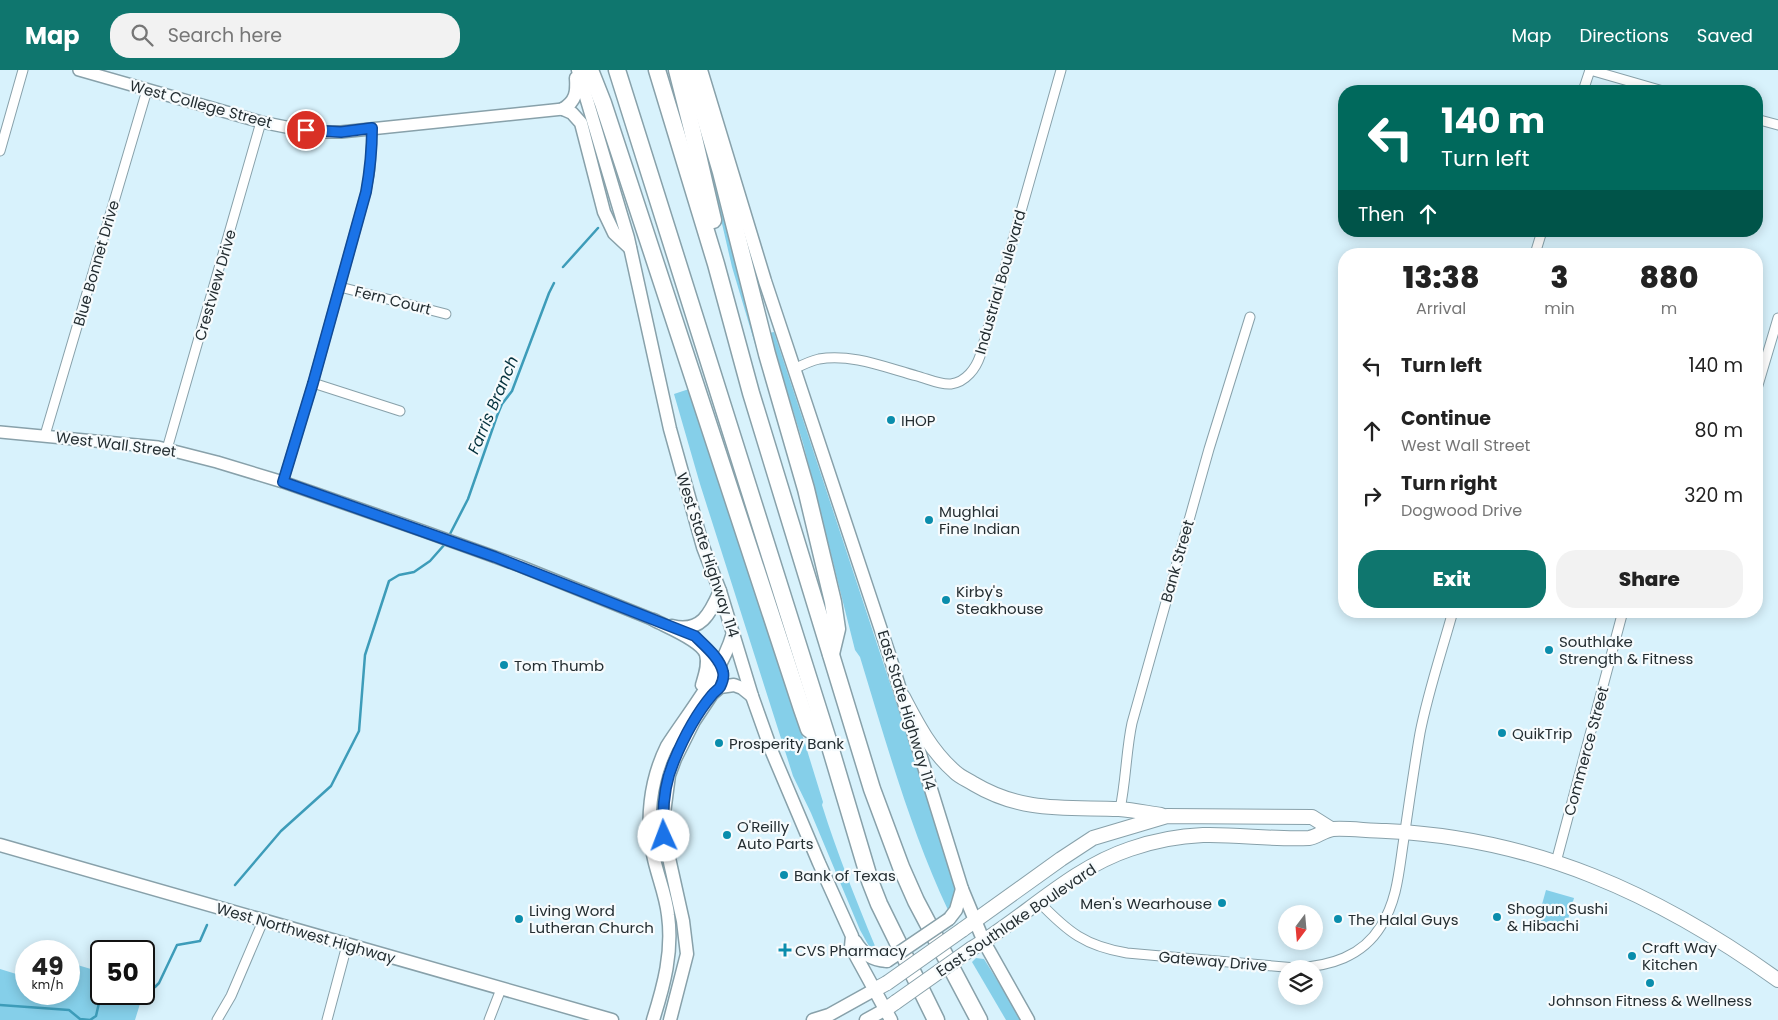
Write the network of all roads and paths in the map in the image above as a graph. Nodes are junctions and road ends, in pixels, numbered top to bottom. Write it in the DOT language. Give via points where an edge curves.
graph roads {
  1 [pos="24,70"];
  2 [pos="78,70"];
  3 [pos="577,70"];
  4 [pos="590,70"];
  5 [pos="617,70"];
  6 [pos="657,70"];
  7 [pos="676,70"];
  8 [pos="691,70"];
  9 [pos="701,70"];
  10 [pos="1061,70"];
  11 [pos="1590,70"];
  12 [pos="1585,85"];
  13 [pos="1641,85"];
  14 [pos="147,90"];
  15 [pos="563,109"];
  16 [pos="1763,121"];
  17 [pos="261,122"];
  18 [pos="1778,125"];
  19 [pos="372,128"];
  20 [pos="0,151"];
  21 [pos="630,248"];
  22 [pos="716,264"];
  23 [pos="340,287"];
  24 [pos="446,314"];
  25 [pos="1250,317"];
  26 [pos="1778,318"];
  27 [pos="1763,368"];
  28 [pos="794,369"];
  29 [pos="313,383"];
  30 [pos="400,411"];
  31 [pos="0,432"];
  32 [pos="45,436"];
  33 [pos="167,449"];
  34 [pos="283,482"];
  35 [pos="720,591"];
  36 [pos="1450,618"];
  37 [pos="1621,618"];
  38 [pos="654,620"];
  39 [pos="733,633"];
  40 [pos="831,654"];
  41 [pos="720,665"];
  42 [pos="720,687"];
  43 [pos="752,696"];
  44 [pos="903,697"];
  45 [pos="698,698"];
  46 [pos="828,740"];
  47 [pos="663,774"];
  48 [pos="1120,809"];
  49 [pos="1167,816"];
  50 [pos="1330,829"];
  51 [pos="1405,832"];
  52 [pos="664,836"];
  53 [pos="651,837"];
  54 [pos="1093,838"];
  55 [pos="0,845"];
  56 [pos="1556,862"];
  57 [pos="962,889"];
  58 [pos="1039,902"];
  59 [pos="674,910"];
  60 [pos="263,921"];
  61 [pos="975,922"];
  62 [pos="852,936"];
  63 [pos="984,942"];
  64 [pos="347,945"];
  65 [pos="1778,980"];
  66 [pos="501,989"];
  67 [pos="874,990"];
  68 [pos="891,1010"];
  69 [pos="601,1018"];
  70 [pos="217,1020"];
  71 [pos="326,1020"];
  72 [pos="489,1020"];
  73 [pos="612,1020"];
  74 [pos="653,1020"];
  75 [pos="670,1020"];
  76 [pos="813,1020"];
  77 [pos="866,1020"];
  78 [pos="936,1020"];
  79 [pos="979,1020"];
  80 [pos="1028,1020"];
  1 -- 20 [label="street"];
  2 -- 14 [label="street, West College Street"];
  3 -- 15 [label="main road" via="577,92"];
  3 -- 21 [label="main road, West State Highway 114"];
  4 -- 46 [label="highway" via="809,729"];
  5 -- 46 [label="highway"];
  6 -- 22 [label="highway"];
  7 -- 22 [label="highway" via="717,238"];
  8 -- 40 [label="highway" via="806,489 833,602 837,629"];
  9 -- 28 [label="main road"];
  10 -- 28 [label="street, Industrial Boulevard" via="980,356 970,373 952,384 940,383 877,365 831,358"];
  11 -- 12 [label="street"];
  11 -- 13 [label="street"];
  14 -- 17 [label="street, West College Street"];
  14 -- 32 [label="street, Blue Bonnet Drive"];
  15 -- 19 [label="street, West College Street"];
  15 -- 21 [label="main road" via="581,123 604,212 614,233"];
  16 -- 18 [label="street"];
  17 -- 19 [label="street, West College Street" via="321,132"];
  17 -- 33 [label="street, Crestview Drive"];
  19 -- 23 [label="street" via="366,192"];
  21 -- 35 [label="main road, West State Highway 114" via="670,429 703,547"];
  22 -- 40 [label="highway" via="751,393"];
  23 -- 24 [label="street, Fern Court"];
  23 -- 29 [label="street"];
  25 -- 48 [label="street, Bank Street" via="1209,449 1132,723"];
  26 -- 27 [label="street"];
  28 -- 44 [label="main road, East State Highway 114"];
  29 -- 30 [label="street"];
  29 -- 34 [label="street"];
  31 -- 32 [label="street, West Wall Street"];
  32 -- 33 [label="street, West Wall Street"];
  33 -- 34 [label="street, West Wall Street"];
  34 -- 38 [label="street, West Wall Street" via="495,557"];
  35 -- 38 [label="main road" via="712,612 690,627 681,628"];
  35 -- 39 [label="main road, West State Highway 114"];
  36 -- 51 [label="street" via="1420,732"];
  37 -- 56 [label="street, Commerce Street"];
  38 -- 41 [label="main road" via="695,636"];
  38 -- 45 [label="main road" via="702,647 707,670"];
  39 -- 41 [label="main road"];
  39 -- 43 [label="main road, West State Highway 114"];
  40 -- 79 [label="highway" via="872,789 901,867"];
  41 -- 42 [label="main road" via="723,673"];
  41 -- 45 [label="main road"];
  42 -- 43 [label="main road" via="742,688"];
  42 -- 47 [label="main road" via="694,721 675,759"];
  43 -- 62 [label="main road, West State Highway 114" via="778,766"];
  44 -- 48 [label="main road" via="922,732 943,760 956,773 990,794 1024,805"];
  44 -- 57 [label="main road, East State Highway 114"];
  45 -- 47 [label="main road" via="661,758"];
  46 -- 78 [label="highway" via="879,904"];
  47 -- 52 [label="main road"];
  47 -- 53 [label="main road" via="650,803"];
  48 -- 49 [label="main road"];
  48 -- 54 [label="main road" via="1106,830"];
  49 -- 50 [label="main road, East Southlake Boulevard" via="1312,817"];
  49 -- 54 [label="main road, East Southlake Boulevard"];
  50 -- 51 [label="main road, East Southlake Boulevard"];
  50 -- 58 [label="main road, East Southlake Boulevard" via="1311,838 1203,835 1149,843 1128,849 1074,876"];
  51 -- 56 [label="main road, East Southlake Boulevard" via="1470,840"];
  51 -- 58 [label="street, Gateway Drive" via="1398,884 1381,927 1360,948 1323,966 1276,967 1113,950 1072,933"];
  52 -- 53 [label="main road"];
  52 -- 59 [label="main road"];
  53 -- 59 [label="main road" via="653,857"];
  54 -- 61 [label="main road, East Southlake Boulevard"];
  55 -- 60 [label="main road, West Northwest Highway"];
  56 -- 65 [label="main road, East Southlake Boulevard" via="1654,902 1701,928"];
  57 -- 61 [label="main road, East State Highway 114"];
  57 -- 62 [label="main road, bridge" via="956,910 948,918 887,961 861,952"];
  58 -- 63 [label="main road, East Southlake Boulevard"];
  59 -- 74 [label="main road" via="663,988"];
  59 -- 75 [label="main road" via="687,954"];
  60 -- 64 [label="main road, West Northwest Highway"];
  60 -- 70 [label="street" via="231,996"];
  61 -- 63 [label="main road, East State Highway 114"];
  61 -- 67 [label="main road, bridge"];
  62 -- 67 [label="main road, West State Highway 114" via="851,947"];
  63 -- 68 [label="main road, East Southlake Boulevard, bridge"];
  63 -- 80 [label="main road, East State Highway 114"];
  64 -- 66 [label="main road, West Northwest Highway"];
  64 -- 71 [label="street"];
  66 -- 69 [label="main road, West Northwest Highway"];
  66 -- 72 [label="street"];
  67 -- 68 [label="main road, West State Highway 114"];
  67 -- 76 [label="main road" via="829,1015"];
  68 -- 77 [label="main road"];
  69 -- 73 [label="main road, West Northwest Highway"];
}
